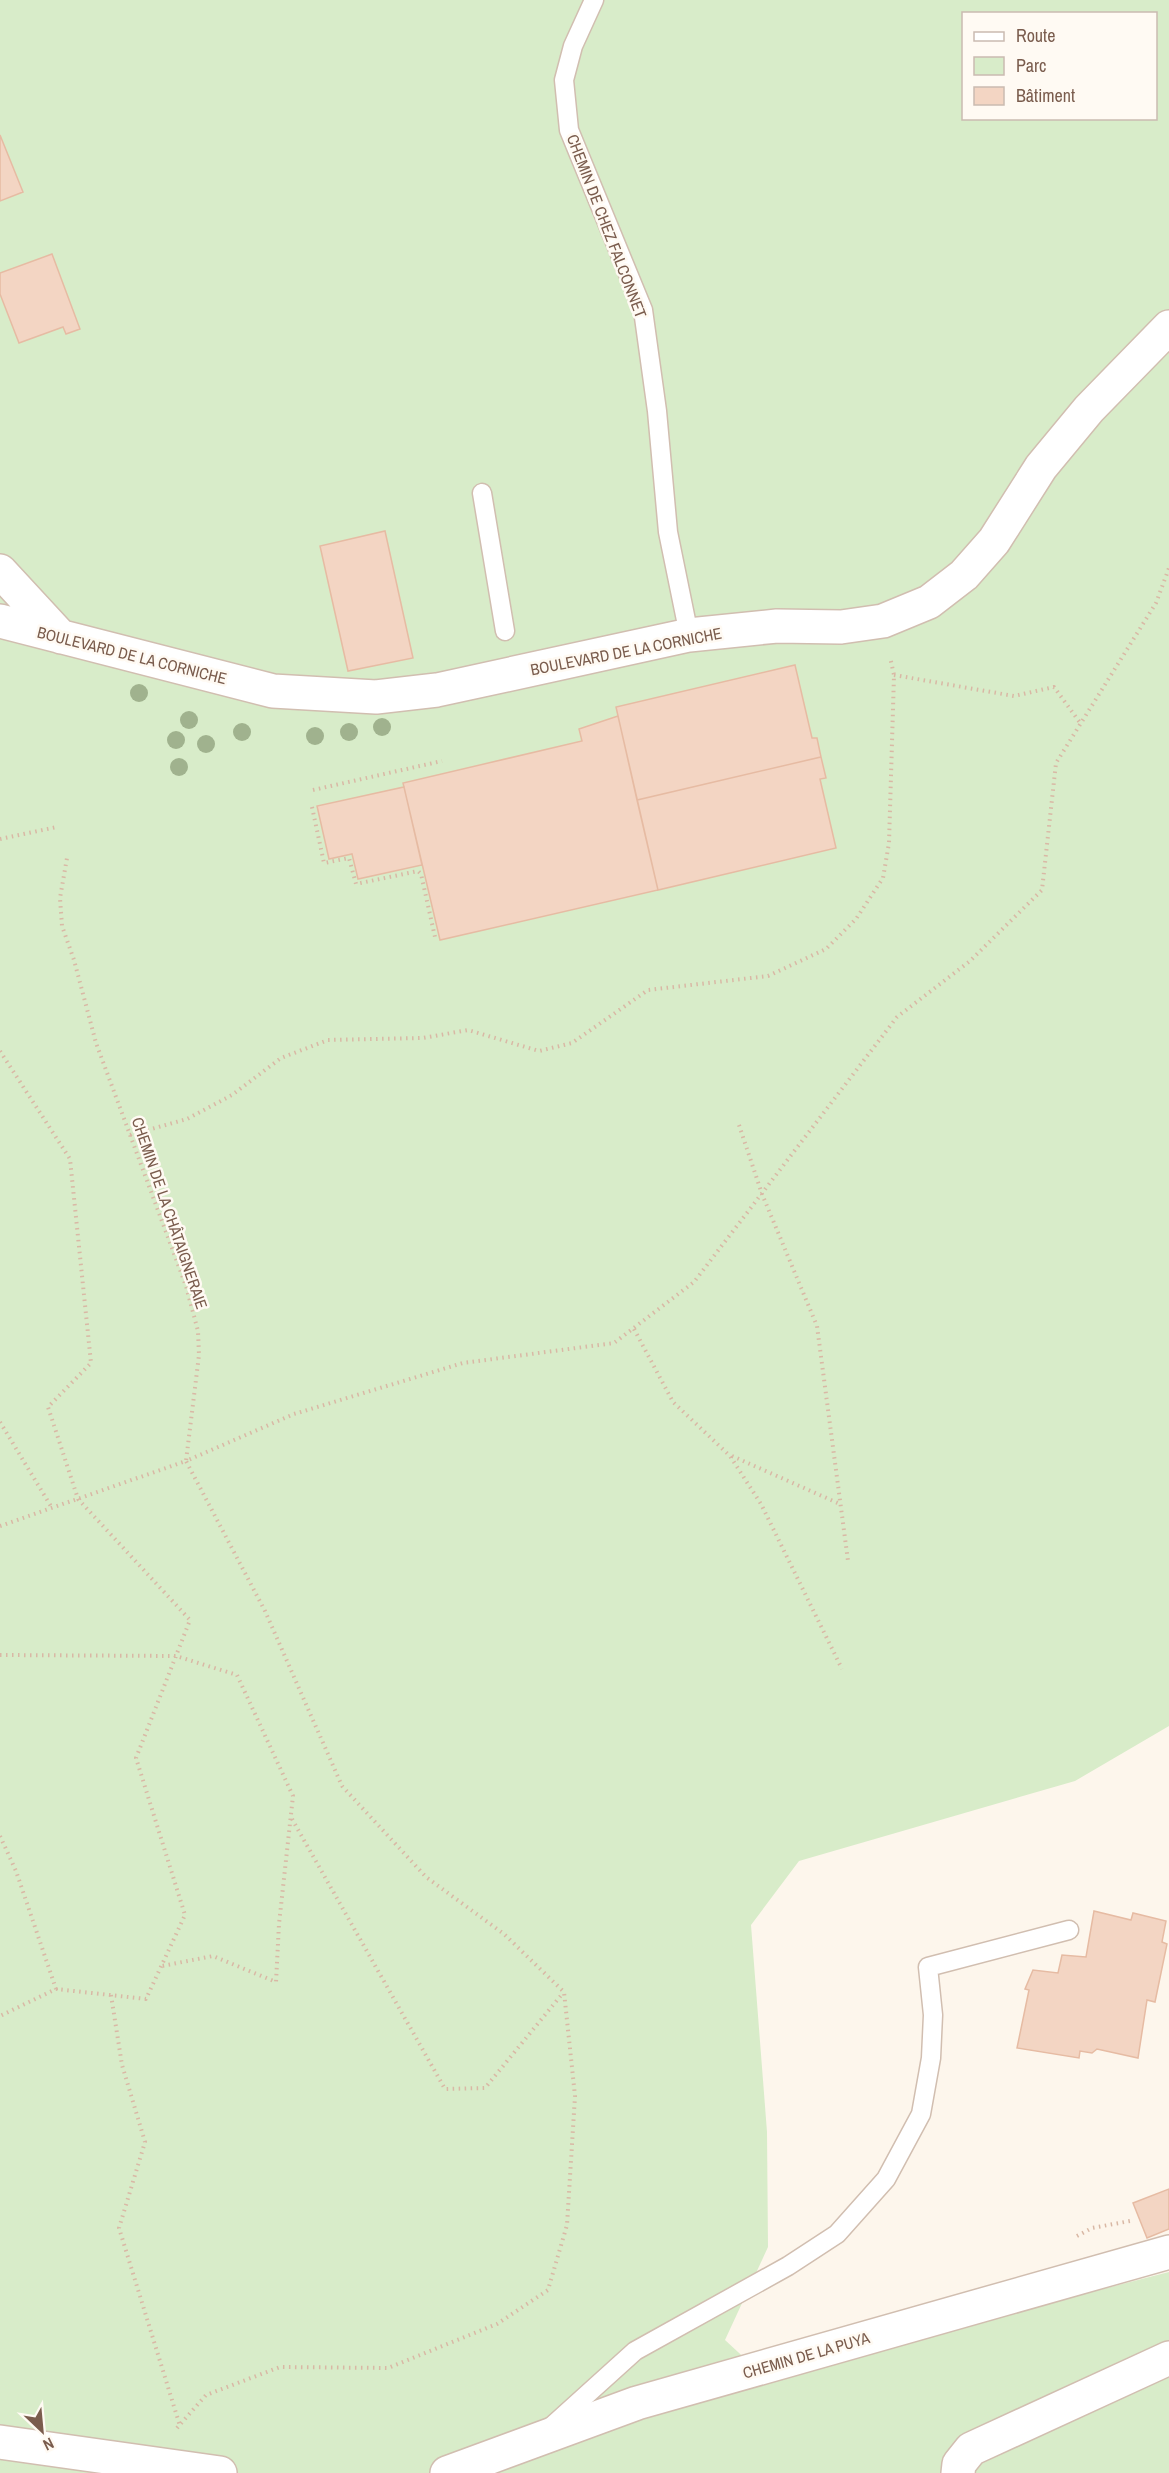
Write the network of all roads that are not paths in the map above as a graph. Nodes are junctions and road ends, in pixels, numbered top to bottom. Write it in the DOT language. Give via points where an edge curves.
graph roads {
  1 [pos="594,0"];
  2 [pos="1169,327"];
  3 [pos="482,493"];
  4 [pos="0,571"];
  5 [pos="0,621"];
  6 [pos="505,631"];
  7 [pos="61,636"];
  8 [pos="689,636"];
  9 [pos="1068,1930"];
  10 [pos="1169,2252"];
  11 [pos="1169,2358"];
  12 [pos="537,2439"];
  13 [pos="0,2442"];
  14 [pos="220,2473"];
  15 [pos="447,2473"];
  16 [pos="958,2473"];
  1 -- 8 [label="lane, CHEMIN DE CHEZ FALCONNET" via="573,46 564,80 569,130 643,310 668,532"];
  2 -- 8 [label="street, BOULEVARD DE LA CORNICHE" via="1089,409 1041,467 994,541 964,575 929,602 883,621 841,627 777,626"];
  3 -- 6 [label="lane"];
  4 -- 7 [label="street"];
  5 -- 7 [label="street, BOULEVARD DE LA CORNICHE"];
  7 -- 8 [label="street, BOULEVARD DE LA CORNICHE" via="273,691 376,697 437,690"];
  9 -- 12 [label="lane" via="928,1967 933,2015 931,2058 921,2114 886,2179 837,2234 788,2266 634,2351"];
  10 -- 12 [label="street, CHEMIN DE LA PUYA" via="637,2403"];
  11 -- 16 [label="street" via="971,2449 959,2464"];
  12 -- 15 [label="street, CHEMIN DE LA PUYA"];
  13 -- 14 [label="street"];
}
